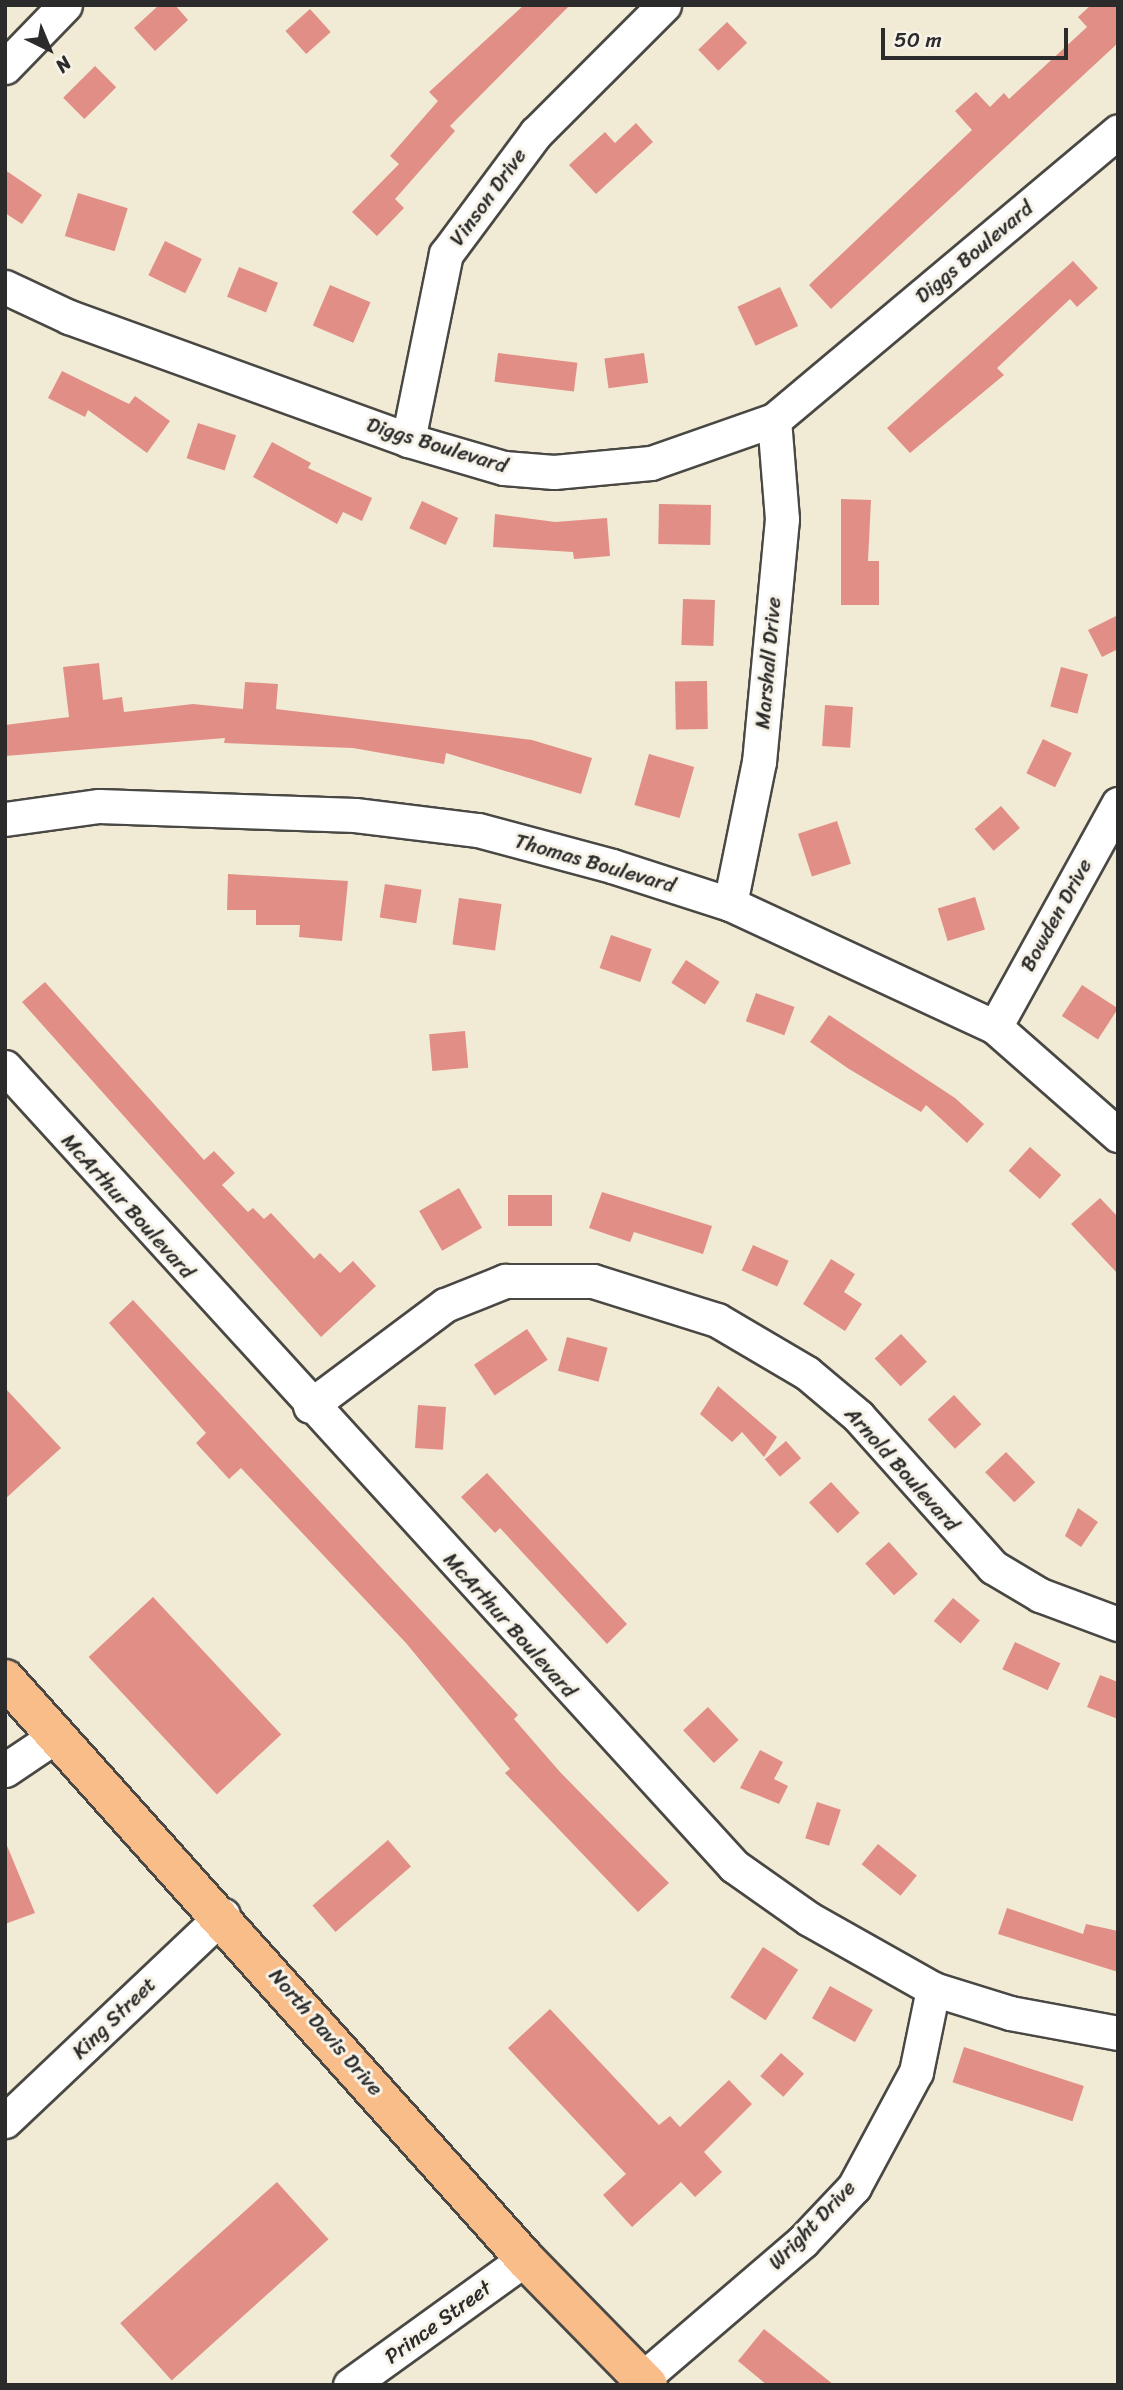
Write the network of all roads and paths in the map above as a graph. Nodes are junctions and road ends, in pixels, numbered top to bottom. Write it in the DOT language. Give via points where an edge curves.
graph roads {
  1 [pos="65,5"];
  2 [pos="664,5"];
  3 [pos="5,67"];
  4 [pos="1118,131"];
  5 [pos="5,287"];
  6 [pos="774,420"];
  7 [pos="408,440"];
  8 [pos="1118,804"];
  9 [pos="5,819"];
  10 [pos="730,904"];
  11 [pos="995,1027"];
  12 [pos="5,1067"];
  13 [pos="1118,1135"];
  14 [pos="310,1406"];
  15 [pos="1118,1623"];
  16 [pos="5,1679"];
  17 [pos="57,1735"];
  18 [pos="5,1770"];
  19 [pos="223,1914"];
  20 [pos="933,1989"];
  21 [pos="1118,2033"];
  22 [pos="5,2121"];
  23 [pos="525,2259"];
  24 [pos="645,2382"];
  25 [pos="350,2385"];
  1 -- 3 [label="street"];
  2 -- 7 [label="street, Vinson Drive" via="536,133 446,254"];
  4 -- 6 [label="street, Diggs Boulevard"];
  5 -- 7 [label="street, Diggs Boulevard" via="69,317"];
  6 -- 7 [label="street, Diggs Boulevard" via="651,463 554,472 504,468"];
  6 -- 10 [label="street, Marshall Drive" via="780,533 759,762"];
  8 -- 11 [label="street, Bowden Drive"];
  9 -- 10 [label="street, Thomas Boulevard" via="99,806 355,815 478,830"];
  10 -- 11 [label="street, Thomas Boulevard"];
  11 -- 13 [label="street, Thomas Boulevard"];
  12 -- 14 [label="street, McArthur Boulevard"];
  14 -- 15 [label="street, Arnold Boulevard" via="445,1305 505,1281 605,1284 717,1320 807,1373 858,1416 993,1567 1040,1595"];
  14 -- 20 [label="street, McArthur Boulevard" via="734,1866 809,1919"];
  16 -- 17 [label="main road, North Davis Drive"];
  17 -- 18 [label="street"];
  17 -- 19 [label="main road, North Davis Drive"];
  19 -- 22 [label="street, King Street"];
  19 -- 23 [label="main road, North Davis Drive"];
  20 -- 21 [label="street, McArthur Boulevard" via="1010,2013"];
  20 -- 24 [label="street, Wright Drive" via="916,2072 854,2187 802,2242"];
  23 -- 24 [label="main road, North Davis Drive"];
  23 -- 25 [label="street, Prince Street"];
}
